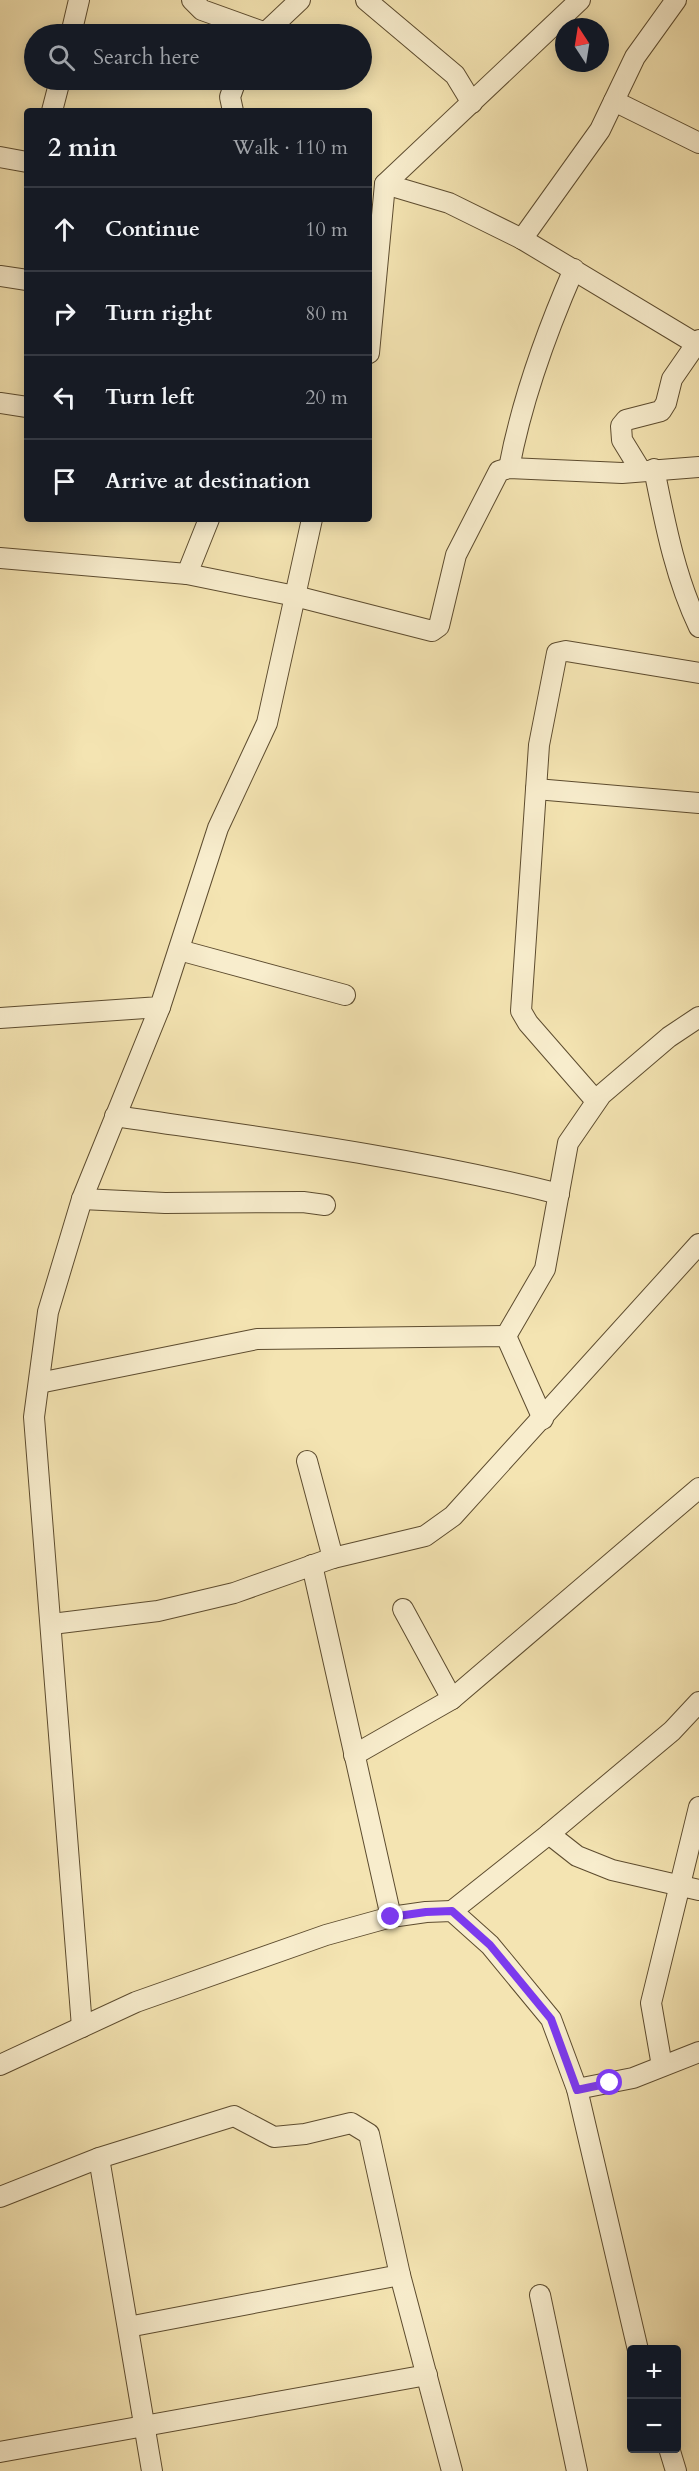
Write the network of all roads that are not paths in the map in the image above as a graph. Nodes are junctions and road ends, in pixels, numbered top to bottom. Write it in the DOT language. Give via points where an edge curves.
graph roads {
  1 [pos="79,0"];
  2 [pos="192,0"];
  3 [pos="300,0"];
  4 [pos="366,0"];
  5 [pos="580,0"];
  6 [pos="675,0"];
  7 [pos="286,9"];
  8 [pos="73,24"];
  9 [pos="239,24"];
  10 [pos="273,24"];
  11 [pos="59,90"];
  12 [pos="232,90"];
  13 [pos="614,101"];
  14 [pos="472,103"];
  15 [pos="58,108"];
  16 [pos="232,108"];
  17 [pos="699,143"];
  18 [pos="0,157"];
  19 [pos="24,161"];
  20 [pos="385,184"];
  21 [pos="522,239"];
  22 [pos="574,269"];
  23 [pos="0,276"];
  24 [pos="24,280"];
  25 [pos="372,321"];
  26 [pos="697,341"];
  27 [pos="0,404"];
  28 [pos="24,407"];
  29 [pos="699,467"];
  30 [pos="509,468"];
  31 [pos="648,470"];
  32 [pos="209,522"];
  33 [pos="311,522"];
  34 [pos="0,558"];
  35 [pos="187,574"];
  36 [pos="295,596"];
  37 [pos="699,627"];
  38 [pos="699,673"];
  39 [pos="536,789"];
  40 [pos="699,803"];
  41 [pos="179,950"];
  42 [pos="345,995"];
  43 [pos="160,1007"];
  44 [pos="699,1017"];
  45 [pos="0,1018"];
  46 [pos="596,1101"];
  47 [pos="115,1116"];
  48 [pos="559,1194"];
  49 [pos="82,1199"];
  50 [pos="325,1205"];
  51 [pos="699,1244"];
  52 [pos="506,1336"];
  53 [pos="39,1383"];
  54 [pos="543,1419"];
  55 [pos="307,1461"];
  56 [pos="699,1488"];
  57 [pos="333,1558"];
  58 [pos="312,1565"];
  59 [pos="403,1609"];
  60 [pos="52,1624"];
  61 [pos="452,1699"];
  62 [pos="699,1702"];
  63 [pos="354,1755"];
  64 [pos="699,1807"];
  65 [pos="549,1834"];
  66 [pos="679,1886"];
  67 [pos="699,1890"];
  68 [pos="452,1911"];
  69 [pos="391,1917"];
  70 [pos="82,2027"];
  71 [pos="699,2052"];
  72 [pos="0,2065"];
  73 [pos="662,2066"];
  74 [pos="577,2090"];
  75 [pos="99,2158"];
  76 [pos="0,2197"];
  77 [pos="400,2275"];
  78 [pos="540,2295"];
  79 [pos="128,2326"];
  80 [pos="637,2345"];
  81 [pos="426,2375"];
  82 [pos="145,2425"];
  83 [pos="0,2452"];
  84 [pos="671,2453"];
  85 [pos="152,2471"];
  86 [pos="452,2471"];
  87 [pos="577,2471"];
  88 [pos="676,2471"];
  1 -- 8 [label="street"];
  2 -- 9 [label="street" via="202,10"];
  3 -- 7 [label="street"];
  4 -- 14 [label="street" via="455,75"];
  5 -- 14 [label="street"];
  6 -- 13 [label="street" via="635,57"];
  7 -- 10 [label="street"];
  11 -- 15 [label="street"];
  12 -- 16 [label="street"];
  13 -- 17 [label="street"];
  13 -- 21 [label="street" via="600,130"];
  14 -- 20 [label="street"];
  18 -- 19 [label="street"];
  20 -- 21 [label="street" via="449,203"];
  20 -- 25 [label="street"];
  21 -- 22 [label="street"];
  22 -- 26 [label="street"];
  22 -- 30 [label="street" via="547,332"];
  23 -- 24 [label="street"];
  26 -- 31 [label="street" via="672,379 661,411 626,420 621,426 622,440"];
  27 -- 28 [label="street"];
  29 -- 31 [label="street"];
  30 -- 31 [label="street" via="622,473"];
  30 -- 36 [label="street" via="499,471 456,555 439,626 432,631"];
  31 -- 37 [label="street"];
  32 -- 35 [label="street"];
  33 -- 36 [label="street"];
  34 -- 35 [label="street"];
  35 -- 36 [label="street"];
  36 -- 41 [label="street" via="267,723 218,828"];
  38 -- 39 [label="street" via="566,651 556,653 539,745"];
  39 -- 40 [label="street"];
  39 -- 46 [label="street" via="522,1011"];
  41 -- 42 [label="street"];
  41 -- 43 [label="street"];
  43 -- 45 [label="street"];
  43 -- 47 [label="street"];
  44 -- 46 [label="street" via="669,1037"];
  46 -- 48 [label="street" via="568,1143"];
  47 -- 48 [label="street" via="386,1156"];
  47 -- 49 [label="street"];
  48 -- 52 [label="street" via="545,1269"];
  49 -- 50 [label="street"];
  49 -- 53 [label="street" via="48,1312"];
  51 -- 54 [label="street"];
  52 -- 53 [label="street" via="257,1339"];
  52 -- 54 [label="street"];
  53 -- 60 [label="street" via="34,1417"];
  54 -- 57 [label="street" via="453,1516 425,1536"];
  55 -- 57 [label="street"];
  56 -- 61 [label="street"];
  57 -- 58 [label="street"];
  58 -- 60 [label="street" via="234,1593 158,1611"];
  58 -- 63 [label="street"];
  59 -- 61 [label="street"];
  60 -- 70 [label="street"];
  61 -- 63 [label="street"];
  62 -- 65 [label="street" via="672,1731"];
  63 -- 69 [label="street"];
  64 -- 66 [label="street"];
  65 -- 66 [label="street" via="577,1856 612,1870"];
  65 -- 68 [label="street"];
  66 -- 67 [label="street"];
  66 -- 73 [label="street" via="651,2003"];
  68 -- 69 [label="street"];
  68 -- 74 [label="street" via="490,1945 551,2019"];
  69 -- 70 [label="street" via="315,1939 136,2002"];
  70 -- 72 [label="street"];
  71 -- 73 [label="street"];
  73 -- 74 [label="street" via="633,2078"];
  74 -- 80 [label="street"];
  75 -- 76 [label="street"];
  75 -- 77 [label="street" via="234,2116 274,2136 305,2134 351,2123 369,2134"];
  75 -- 79 [label="street"];
  77 -- 79 [label="street"];
  77 -- 81 [label="street"];
  78 -- 87 [label="street"];
  79 -- 82 [label="street"];
  81 -- 82 [label="street"];
  81 -- 86 [label="street"];
  82 -- 83 [label="street"];
  82 -- 85 [label="street"];
  84 -- 88 [label="street"];
}
